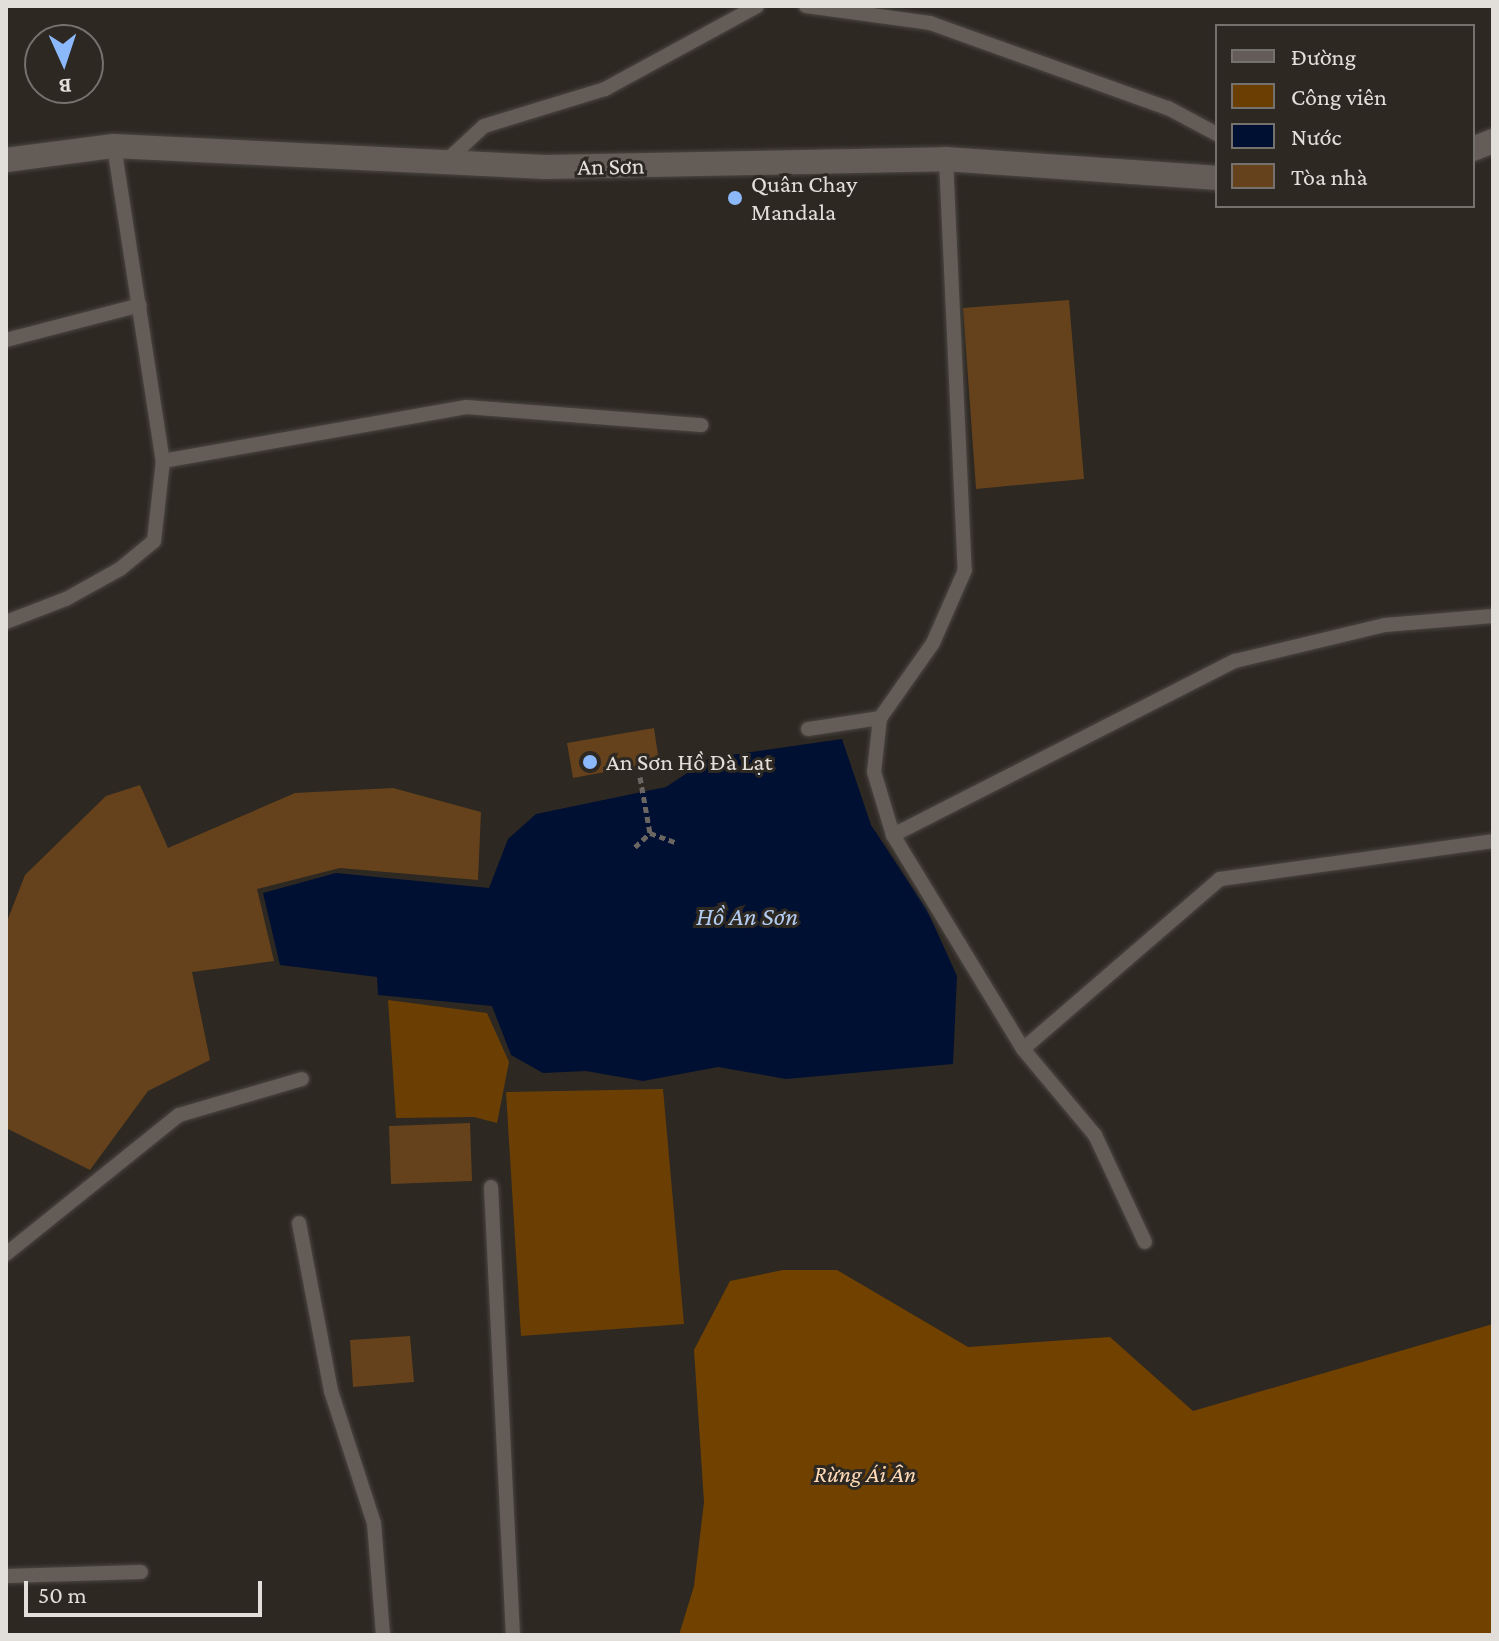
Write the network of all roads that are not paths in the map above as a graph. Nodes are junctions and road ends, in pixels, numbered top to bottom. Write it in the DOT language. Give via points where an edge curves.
graph roads {
  1 [pos="757,6"];
  2 [pos="806,6"];
  3 [pos="1215,133"];
  4 [pos="114,146"];
  5 [pos="946,159"];
  6 [pos="6,160"];
  7 [pos="442,165"];
  8 [pos="1215,178"];
  9 [pos="140,305"];
  10 [pos="6,340"];
  11 [pos="701,425"];
  12 [pos="163,461"];
  13 [pos="1493,616"];
  14 [pos="6,622"];
  15 [pos="880,718"];
  16 [pos="808,729"];
  17 [pos="893,835"];
  18 [pos="1493,841"];
  19 [pos="1023,1049"];
  20 [pos="302,1079"];
  21 [pos="491,1187"];
  22 [pos="299,1223"];
  23 [pos="1145,1242"];
  24 [pos="6,1254"];
  25 [pos="141,1572"];
  26 [pos="6,1576"];
  27 [pos="383,1635"];
  28 [pos="513,1635"];
  1 -- 7 [label="lane" via="605,89 484,126"];
  2 -- 3 [label="lane" via="930,23 1168,108"];
  4 -- 6 [label="street, An Sơn"];
  4 -- 7 [label="street, An Sơn"];
  4 -- 9 [label="lane"];
  5 -- 7 [label="street, An Sơn"];
  5 -- 8 [label="street, An Sơn"];
  5 -- 15 [label="lane" via="965,570 933,643"];
  9 -- 10 [label="lane"];
  9 -- 12 [label="lane"];
  11 -- 12 [label="lane" via="466,407"];
  12 -- 14 [label="lane" via="154,541 79,592"];
  13 -- 17 [label="lane" via="1385,625 1235,661"];
  15 -- 16 [label="lane"];
  15 -- 17 [label="lane" via="874,772"];
  17 -- 19 [label="lane"];
  18 -- 19 [label="lane" via="1220,879"];
  19 -- 23 [label="lane" via="1095,1135"];
  20 -- 24 [label="lane" via="179,1115"];
  21 -- 28 [label="lane"];
  22 -- 27 [label="lane" via="331,1391 374,1523"];
  25 -- 26 [label="lane"];
}
